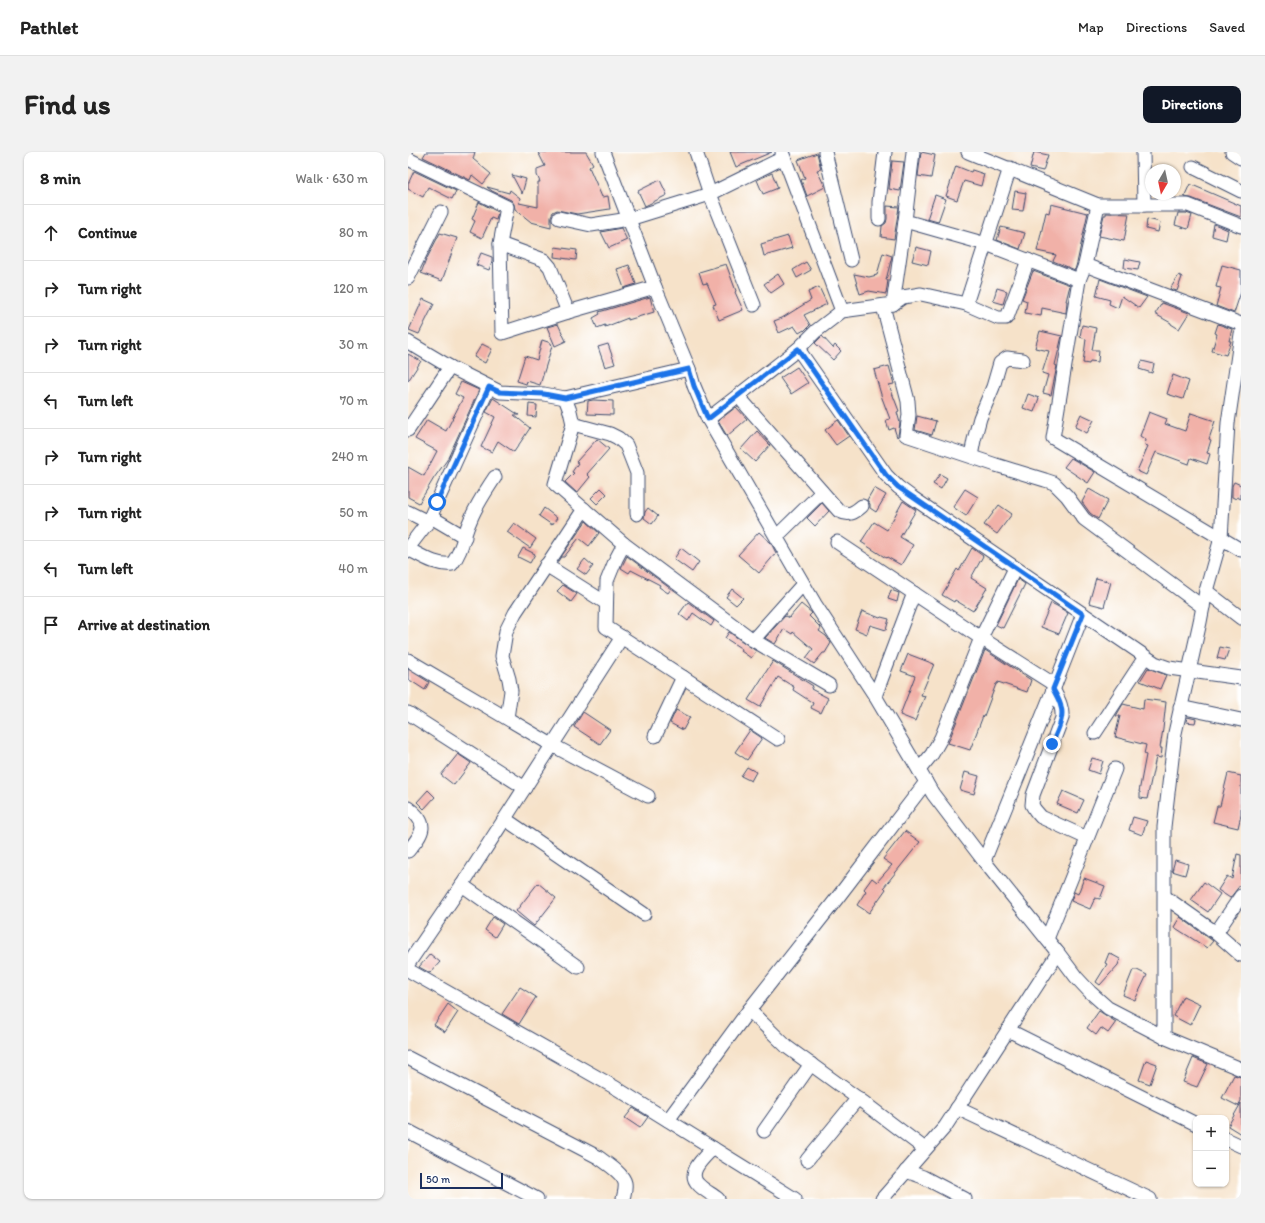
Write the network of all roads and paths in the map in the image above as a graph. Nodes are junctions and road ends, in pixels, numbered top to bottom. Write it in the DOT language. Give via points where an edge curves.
graph roads {
  1 [pos="603,152"];
  2 [pos="696,152"];
  3 [pos="825,152"];
  4 [pos="885,152"];
  5 [pos="913,152"];
  6 [pos="968,152"];
  7 [pos="1143,152"];
  8 [pos="1232,152"];
  9 [pos="782,155"];
  10 [pos="1241,158"];
  11 [pos="408,159"];
  12 [pos="1193,167"];
  13 [pos="1010,168"];
  14 [pos="1241,191"];
  15 [pos="710,194"];
  16 [pos="1098,205"];
  17 [pos="1144,205"];
  18 [pos="441,212"];
  19 [pos="558,218"];
  20 [pos="629,219"];
  21 [pos="879,219"];
  22 [pos="905,221"];
  23 [pos="1241,226"];
  24 [pos="500,244"];
  25 [pos="986,244"];
  26 [pos="851,260"];
  27 [pos="1028,260"];
  28 [pos="1085,265"];
  29 [pos="408,278"];
  30 [pos="1079,280"];
  31 [pos="655,287"];
  32 [pos="966,304"];
  33 [pos="754,305"];
  34 [pos="888,305"];
  35 [pos="842,311"];
  36 [pos="568,312"];
  37 [pos="1241,324"];
  38 [pos="1241,334"];
  39 [pos="408,342"];
  40 [pos="798,349"];
  41 [pos="1023,360"];
  42 [pos="450,367"];
  43 [pos="689,369"];
  44 [pos="489,387"];
  45 [pos="738,396"];
  46 [pos="565,398"];
  47 [pos="708,419"];
  48 [pos="573,424"];
  49 [pos="408,430"];
  50 [pos="971,456"];
  51 [pos="495,477"];
  52 [pos="822,492"];
  53 [pos="862,506"];
  54 [pos="584,509"];
  55 [pos="408,512"];
  56 [pos="637,514"];
  57 [pos="429,520"];
  58 [pos="777,536"];
  59 [pos="465,537"];
  60 [pos="1221,538"];
  61 [pos="836,542"];
  62 [pos="624,544"];
  63 [pos="408,549"];
  64 [pos="1241,550"];
  65 [pos="546,565"];
  66 [pos="1015,568"];
  67 [pos="803,584"];
  68 [pos="1206,591"];
  69 [pos="914,593"];
  70 [pos="606,603"];
  71 [pos="1203,607"];
  72 [pos="1083,614"];
  73 [pos="1241,618"];
  74 [pos="622,638"];
  75 [pos="981,638"];
  76 [pos="753,640"];
  77 [pos="1145,657"];
  78 [pos="408,660"];
  79 [pos="1188,671"];
  80 [pos="683,677"];
  81 [pos="1241,678"];
  82 [pos="829,685"];
  83 [pos="1054,687"];
  84 [pos="875,696"];
  85 [pos="1180,707"];
  86 [pos="408,713"];
  87 [pos="507,718"];
  88 [pos="1241,720"];
  89 [pos="1095,733"];
  90 [pos="655,736"];
  91 [pos="778,739"];
  92 [pos="552,745"];
  93 [pos="1115,769"];
  94 [pos="919,770"];
  95 [pos="926,782"];
  96 [pos="525,788"];
  97 [pos="648,796"];
  98 [pos="408,808"];
  99 [pos="505,819"];
  100 [pos="1088,838"];
  101 [pos="408,851"];
  102 [pos="984,861"];
  103 [pos="462,885"];
  104 [pos="1165,897"];
  105 [pos="1240,899"];
  106 [pos="644,914"];
  107 [pos="1216,933"];
  108 [pos="1047,939"];
  109 [pos="1058,953"];
  110 [pos="1241,955"];
  111 [pos="408,964"];
  112 [pos="578,967"];
  113 [pos="408,970"];
  114 [pos="749,1010"];
  115 [pos="1008,1030"];
  116 [pos="1164,1037"];
  117 [pos="408,1058"];
  118 [pos="811,1064"];
  119 [pos="1241,1069"];
  120 [pos="858,1098"];
  121 [pos="957,1108"];
  122 [pos="668,1120"];
  123 [pos="1193,1122"];
  124 [pos="408,1131"];
  125 [pos="764,1131"];
  126 [pos="1229,1140"];
  127 [pos="1241,1146"];
  128 [pos="713,1148"];
  129 [pos="925,1149"];
  130 [pos="807,1160"];
  131 [pos="906,1171"];
  132 [pos="537,1199"];
  133 [pos="623,1199"];
  134 [pos="718,1199"];
  135 [pos="795,1199"];
  136 [pos="882,1199"];
  137 [pos="965,1199"];
  138 [pos="1150,1199"];
  1 -- 20 [label="street"];
  2 -- 15 [label="street"];
  3 -- 26 [label="street"];
  4 -- 21 [label="street"];
  5 -- 22 [label="street"];
  6 -- 13 [label="street"];
  7 -- 17 [label="street"];
  8 -- 10 [label="street"];
  9 -- 15 [label="street"];
  9 -- 35 [label="street"];
  11 -- 24 [label="street" via="507,207"];
  12 -- 14 [label="street"];
  13 -- 16 [label="street"];
  13 -- 25 [label="street"];
  15 -- 20 [label="street"];
  15 -- 33 [label="street"];
  16 -- 17 [label="street"];
  16 -- 28 [label="street"];
  17 -- 23 [label="street" via="1188,205"];
  18 -- 29 [label="street"];
  19 -- 20 [label="street" via="591,225"];
  20 -- 31 [label="street"];
  22 -- 25 [label="street"];
  22 -- 34 [label="street"];
  24 -- 36 [label="street" via="544,260 550,267"];
  24 -- 36 [label="street" via="502,333"];
  25 -- 27 [label="street"];
  25 -- 32 [label="street"];
  27 -- 30 [label="street"];
  27 -- 32 [label="street" via="1006,318 998,318"];
  28 -- 30 [label="street"];
  28 -- 37 [label="street"];
  30 -- 60 [label="street" via="1053,438"];
  31 -- 36 [label="street"];
  31 -- 43 [label="street"];
  32 -- 34 [label="street" via="921,294 902,297"];
  34 -- 35 [label="street"];
  34 -- 50 [label="street" via="908,401 906,435"];
  35 -- 40 [label="street"];
  38 -- 60 [label="street" via="1228,423"];
  39 -- 42 [label="street"];
  40 -- 45 [label="street"];
  40 -- 66 [label="street" via="886,475 913,498"];
  41 -- 50 [label="street" via="1007,358 1000,363 977,430"];
  42 -- 44 [label="street"];
  42 -- 49 [label="street"];
  43 -- 46 [label="street"];
  43 -- 47 [label="street"];
  44 -- 46 [label="street" via="500,392 544,394"];
  44 -- 57 [label="street"];
  45 -- 47 [label="street"];
  45 -- 52 [label="street"];
  46 -- 48 [label="street"];
  47 -- 58 [label="street"];
  48 -- 54 [label="street" via="555,484"];
  48 -- 56 [label="street" via="610,434 626,445 637,473"];
  50 -- 71 [label="street" via="1054,483 1084,519"];
  51 -- 59 [label="street" via="476,508"];
  52 -- 53 [label="street" via="845,514 856,512"];
  52 -- 58 [label="street"];
  54 -- 62 [label="street"];
  54 -- 65 [label="street"];
  55 -- 57 [label="street"];
  57 -- 59 [label="street"];
  57 -- 63 [label="street"];
  58 -- 67 [label="street"];
  59 -- 63 [label="street" via="452,564 437,563"];
  60 -- 64 [label="street"];
  60 -- 68 [label="street"];
  61 -- 69 [label="street"];
  62 -- 70 [label="street" via="607,581"];
  62 -- 76 [label="street"];
  65 -- 70 [label="street"];
  65 -- 87 [label="street" via="506,631 502,656 510,679 511,691"];
  66 -- 72 [label="street"];
  66 -- 75 [label="street"];
  67 -- 76 [label="street"];
  67 -- 84 [label="street"];
  68 -- 71 [label="street"];
  68 -- 73 [label="street"];
  69 -- 75 [label="street"];
  69 -- 84 [label="street"];
  70 -- 74 [label="street" via="606,627"];
  71 -- 79 [label="street"];
  72 -- 77 [label="street"];
  72 -- 83 [label="street"];
  74 -- 80 [label="street"];
  74 -- 92 [label="street"];
  75 -- 83 [label="street"];
  75 -- 94 [label="street" via="941,738"];
  76 -- 82 [label="street"];
  77 -- 79 [label="street" via="1169,668"];
  77 -- 89 [label="street"];
  78 -- 87 [label="street"];
  79 -- 81 [label="street"];
  79 -- 85 [label="street"];
  80 -- 90 [label="street"];
  80 -- 91 [label="street"];
  83 -- 100 [label="street" via="1061,705 1062,718 1033,795 1032,805 1041,817"];
  83 -- 102 [label="street"];
  84 -- 94 [label="street"];
  85 -- 88 [label="street"];
  85 -- 104 [label="street" via="1164,827"];
  86 -- 96 [label="street"];
  87 -- 92 [label="street"];
  92 -- 96 [label="street"];
  92 -- 97 [label="street"];
  93 -- 100 [label="street"];
  94 -- 95 [label="street"];
  95 -- 102 [label="street"];
  95 -- 114 [label="street"];
  96 -- 99 [label="street"];
  98 -- 101 [label="street" via="421,820 422,829 419,838"];
  99 -- 103 [label="street"];
  99 -- 106 [label="street"];
  100 -- 108 [label="street"];
  102 -- 108 [label="street"];
  103 -- 111 [label="street"];
  103 -- 112 [label="street"];
  104 -- 107 [label="street"];
  104 -- 116 [label="street"];
  105 -- 107 [label="street"];
  107 -- 110 [label="street"];
  108 -- 109 [label="street"];
  109 -- 115 [label="street"];
  109 -- 116 [label="street" via="1085,987 1108,1008"];
  113 -- 122 [label="street"];
  114 -- 118 [label="street" via="788,1047"];
  114 -- 122 [label="street"];
  115 -- 121 [label="street"];
  115 -- 123 [label="street"];
  116 -- 119 [label="street"];
  117 -- 133 [label="street" via="598,1157 618,1172 625,1182"];
  118 -- 120 [label="street"];
  118 -- 125 [label="street"];
  120 -- 129 [label="street"];
  120 -- 130 [label="street"];
  121 -- 129 [label="street"];
  121 -- 138 [label="street"];
  122 -- 128 [label="street"];
  124 -- 132 [label="street"];
  126 -- 127 [label="street"];
  128 -- 134 [label="street" via="696,1168 694,1175 698,1185"];
  128 -- 135 [label="street"];
  129 -- 131 [label="street"];
  131 -- 136 [label="street"];
  131 -- 137 [label="street"];
}
